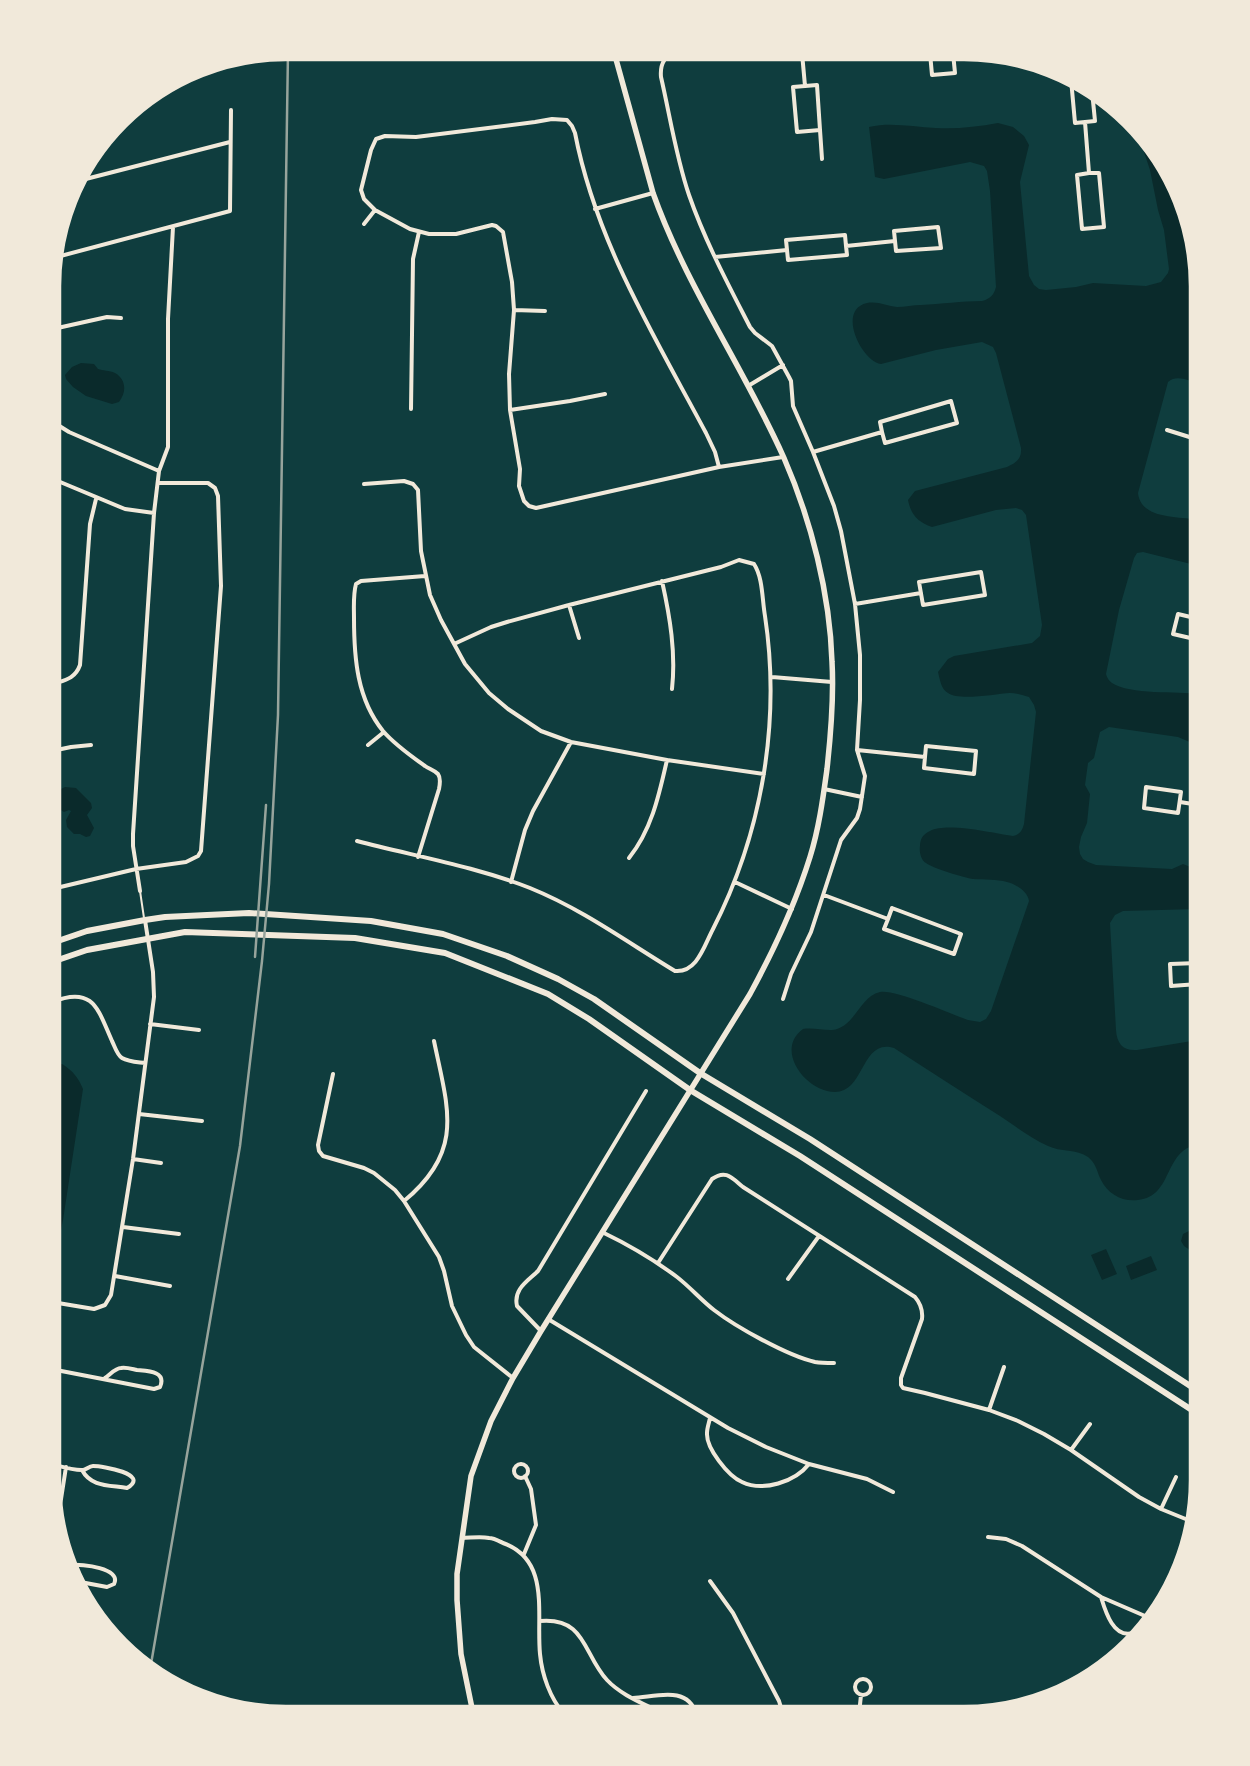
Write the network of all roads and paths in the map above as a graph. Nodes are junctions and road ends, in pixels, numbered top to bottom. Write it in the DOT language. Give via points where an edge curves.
graph roads {
  1 [pos="616,60"];
  2 [pos="664,60"];
  3 [pos="803,60"];
  4 [pos="931,60"];
  5 [pos="954,60"];
  6 [pos="805,86"];
  7 [pos="1072,87"];
  8 [pos="1093,100"];
  9 [pos="231,110"];
  10 [pos="1085,122"];
  11 [pos="820,130"];
  12 [pos="230,142"];
  13 [pos="822,159"];
  14 [pos="1088,174"];
  15 [pos="86,180"];
  16 [pos="653,193"];
  17 [pos="595,208"];
  18 [pos="375,210"];
  19 [pos="364,224"];
  20 [pos="173,227"];
  21 [pos="419,232"];
  22 [pos="895,241"];
  23 [pos="846,246"];
  24 [pos="787,250"];
  25 [pos="62,256"];
  26 [pos="715,257"];
  27 [pos="514,310"];
  28 [pos="545,311"];
  29 [pos="121,318"];
  30 [pos="60,327"];
  31 [pos="783,365"];
  32 [pos="748,386"];
  33 [pos="606,394"];
  34 [pos="411,409"];
  35 [pos="510,410"];
  36 [pos="60,426"];
  37 [pos="1167,430"];
  38 [pos="882,432"];
  39 [pos="1190,437"];
  40 [pos="813,452"];
  41 [pos="783,457"];
  42 [pos="719,467"];
  43 [pos="159,471"];
  44 [pos="60,482"];
  45 [pos="158,483"];
  46 [pos="364,484"];
  47 [pos="96,498"];
  48 [pos="154,514"];
  49 [pos="425,576"];
  50 [pos="662,581"];
  51 [pos="921,593"];
  52 [pos="855,604"];
  53 [pos="569,605"];
  54 [pos="1190,616"];
  55 [pos="579,638"];
  56 [pos="1190,638"];
  57 [pos="454,644"];
  58 [pos="772,678"];
  59 [pos="60,682"];
  60 [pos="832,682"];
  61 [pos="672,689"];
  62 [pos="384,732"];
  63 [pos="571,742"];
  64 [pos="91,745"];
  65 [pos="368,745"];
  66 [pos="60,749"];
  67 [pos="857,750"];
  68 [pos="925,757"];
  69 [pos="667,760"];
  70 [pos="764,774"];
  71 [pos="824,790"];
  72 [pos="862,797"];
  73 [pos="1180,802"];
  74 [pos="1190,804"];
  75 [pos="357,841"];
  76 [pos="418,857"];
  77 [pos="630,858"];
  78 [pos="136,869"];
  79 [pos="511,882"];
  80 [pos="735,882"];
  81 [pos="60,885"];
  82 [pos="140,890"];
  83 [pos="824,895"];
  84 [pos="792,909"];
  85 [pos="888,919"];
  86 [pos="145,920"];
  87 [pos="148,938"];
  88 [pos="60,940"];
  89 [pos="60,959"];
  90 [pos="1190,963"];
  91 [pos="1190,985"];
  92 [pos="783,999"];
  93 [pos="60,1000"];
  94 [pos="150,1024"];
  95 [pos="199,1030"];
  96 [pos="434,1042"];
  97 [pos="145,1063"];
  98 [pos="700,1073"];
  99 [pos="333,1074"];
  100 [pos="690,1090"];
  101 [pos="646,1091"];
  102 [pos="140,1114"];
  103 [pos="202,1121"];
  104 [pos="133,1160"];
  105 [pos="161,1163"];
  106 [pos="404,1201"];
  107 [pos="123,1227"];
  108 [pos="602,1232"];
  109 [pos="179,1234"];
  110 [pos="819,1236"];
  111 [pos="658,1263"];
  112 [pos="115,1276"];
  113 [pos="788,1279"];
  114 [pos="170,1286"];
  115 [pos="60,1303"];
  116 [pos="548,1319"];
  117 [pos="540,1332"];
  118 [pos="834,1363"];
  119 [pos="1004,1367"];
  120 [pos="60,1370"];
  121 [pos="105,1378"];
  122 [pos="513,1378"];
  123 [pos="1190,1386"];
  124 [pos="1190,1409"];
  125 [pos="989,1410"];
  126 [pos="710,1418"];
  127 [pos="1090,1424"];
  128 [pos="1071,1450"];
  129 [pos="809,1464"];
  130 [pos="60,1466"];
  131 [pos="66,1467"];
  132 [pos="82,1470"];
  133 [pos="525,1476"];
  134 [pos="1176,1477"];
  135 [pos="893,1492"];
  136 [pos="61,1501"];
  137 [pos="1161,1509"];
  138 [pos="1187,1519"];
  139 [pos="988,1536"];
  140 [pos="462,1538"];
  141 [pos="524,1554"];
  142 [pos="77,1566"];
  143 [pos="710,1582"];
  144 [pos="84,1583"];
  145 [pos="1101,1597"];
  146 [pos="1145,1616"];
  147 [pos="540,1621"];
  148 [pos="1130,1633"];
  149 [pos="862,1695"];
  150 [pos="632,1698"];
  151 [pos="472,1706"];
  152 [pos="559,1706"];
  153 [pos="648,1706"];
  154 [pos="693,1706"];
  155 [pos="781,1706"];
  156 [pos="860,1706"];
  1 -- 16 [label="main road"];
  2 -- 26 [label="street" via="661,77 681,166"];
  3 -- 6 [label="street"];
  4 -- 5 [label="street" via="932,75 955,73"];
  6 -- 11 [label="street" via="817,85"];
  6 -- 11 [label="street" via="793,87 797,132"];
  7 -- 10 [label="street" via="1075,123"];
  8 -- 10 [label="street" via="1095,121"];
  9 -- 12 [label="street"];
  10 -- 14 [label="street"];
  11 -- 13 [label="street"];
  12 -- 15 [label="street"];
  12 -- 20 [label="street" via="230,211"];
  14 -- 14 [label="street" via="1077,174 1082,229 1104,227 1099,172"];
  16 -- 17 [label="street"];
  16 -- 32 [label="main road" via="687,272"];
  17 -- 18 [label="street" via="572,126 567,120 552,118 426,136 376,139 370,150 361,190 364,199"];
  17 -- 42 [label="street" via="619,268 706,433"];
  18 -- 19 [label="street"];
  18 -- 21 [label="street"];
  20 -- 25 [label="street"];
  20 -- 43 [label="street" via="168,320 168,447"];
  21 -- 27 [label="street" via="456,234 492,226 500,228 506,244"];
  21 -- 34 [label="street" via="413,259"];
  22 -- 22 [label="street" via="894,231 938,227 940,248 896,251"];
  22 -- 23 [label="street"];
  23 -- 24 [label="street" via="847,255 788,260"];
  23 -- 24 [label="street" via="845,236 786,240"];
  24 -- 26 [label="street"];
  26 -- 31 [label="street" via="750,327 772,346"];
  27 -- 28 [label="street"];
  27 -- 35 [label="street"];
  29 -- 30 [label="street" via="107,317"];
  31 -- 32 [label="street"];
  31 -- 40 [label="street" via="791,381 793,406"];
  32 -- 41 [label="main road"];
  33 -- 35 [label="street"];
  35 -- 42 [label="street" via="520,469 519,486 524,501 536,508"];
  36 -- 43 [label="street"];
  37 -- 39 [label="street"];
  38 -- 38 [label="street" via="880,422 951,401 957,423 885,443"];
  38 -- 40 [label="street"];
  40 -- 52 [label="street" via="836,514"];
  41 -- 42 [label="street"];
  41 -- 60 [label="main road" via="818,562 831,642"];
  43 -- 45 [label="street"];
  44 -- 47 [label="street"];
  45 -- 48 [label="street"];
  45 -- 78 [label="street" via="204,482 215,488 218,496 221,586 201,851 186,862"];
  46 -- 49 [label="street" via="404,481 418,490 420,551"];
  47 -- 48 [label="street" via="125,509"];
  47 -- 59 [label="street" via="90,524 80,665 73,677"];
  48 -- 78 [label="street" via="133,834"];
  49 -- 57 [label="street"];
  49 -- 62 [label="street" via="365,580 356,584 356,667 366,700"];
  50 -- 53 [label="street"];
  50 -- 58 [label="street" via="739,560 754,564 760,577"];
  50 -- 61 [label="street" via="672,638"];
  51 -- 51 [label="street" via="919,582 981,572 985,594 923,605"];
  51 -- 52 [label="street"];
  52 -- 67 [label="street" via="860,655"];
  53 -- 55 [label="street"];
  53 -- 57 [label="street" via="491,627"];
  54 -- 56 [label="street" via="1178,614 1173,634"];
  57 -- 63 [label="street" via="470,670 498,701 541,731"];
  58 -- 60 [label="street"];
  58 -- 70 [label="street"];
  60 -- 71 [label="main road"];
  62 -- 65 [label="street"];
  62 -- 76 [label="street" via="440,778"];
  63 -- 69 [label="street"];
  63 -- 79 [label="street" via="533,811"];
  64 -- 66 [label="street"];
  67 -- 68 [label="street"];
  67 -- 72 [label="street" via="864,776"];
  68 -- 68 [label="street" via="926,746 976,751 974,774 924,768"];
  69 -- 70 [label="street"];
  69 -- 77 [label="street" via="649,826"];
  70 -- 80 [label="street"];
  71 -- 72 [label="street"];
  71 -- 84 [label="main road" via="813,846"];
  72 -- 83 [label="street" via="857,818 841,840"];
  73 -- 73 [label="street" via="1181,792 1146,788 1144,808 1178,813"];
  73 -- 74 [label="street"];
  75 -- 76 [label="street"];
  76 -- 79 [label="street"];
  78 -- 81 [label="street"];
  78 -- 82 [label="street"];
  79 -- 80 [label="street" via="600,922 675,971 693,966"];
  80 -- 84 [label="street"];
  82 -- 86 [label="lane"];
  83 -- 85 [label="street"];
  83 -- 92 [label="street"];
  84 -- 98 [label="main road" via="750,994"];
  85 -- 85 [label="street" via="892,908 962,934 954,954 884,929"];
  86 -- 87 [label="street"];
  86 -- 88 [label="main road" via="87,931"];
  86 -- 98 [label="main road" via="249,913 371,921 443,934 507,956 594,998"];
  87 -- 89 [label="main road" via="87,950"];
  87 -- 94 [label="street" via="154,986"];
  87 -- 100 [label="main road" via="185,932 355,938 446,953 548,994"];
  90 -- 91 [label="street" via="1170,964 1171,986"];
  93 -- 97 [label="street" via="75,996 92,1002 119,1055"];
  94 -- 95 [label="street"];
  94 -- 97 [label="street"];
  96 -- 106 [label="street" via="448,1111 446,1142 432,1172"];
  97 -- 102 [label="street"];
  98 -- 100 [label="main road"];
  98 -- 123 [label="main road" via="818,1145"];
  99 -- 106 [label="street" via="319,1151 330,1159 374,1173"];
  100 -- 108 [label="main road"];
  100 -- 124 [label="main road" via="800,1156"];
  101 -- 117 [label="street" via="538,1271 517,1293 517,1306"];
  102 -- 103 [label="street"];
  102 -- 104 [label="street"];
  104 -- 105 [label="street"];
  104 -- 107 [label="street"];
  106 -- 122 [label="street" via="439,1258 452,1306 466,1335 478,1350"];
  107 -- 109 [label="street"];
  107 -- 112 [label="street"];
  108 -- 111 [label="street"];
  108 -- 116 [label="main road"];
  110 -- 111 [label="street" via="732,1178 719,1174 712,1179"];
  110 -- 113 [label="street"];
  110 -- 125 [label="street" via="920,1303 922,1319 901,1378 903,1388"];
  111 -- 118 [label="street" via="713,1309 746,1331 800,1357"];
  112 -- 114 [label="street"];
  112 -- 115 [label="street" via="109,1300 100,1308"];
  116 -- 117 [label="main road"];
  116 -- 126 [label="street"];
  117 -- 122 [label="main road"];
  119 -- 125 [label="street"];
  120 -- 121 [label="street"];
  121 -- 121 [label="street" via="154,1389 162,1382 156,1373 123,1368"];
  122 -- 140 [label="main road" via="491,1421 471,1476"];
  125 -- 128 [label="street" via="1018,1421"];
  126 -- 129 [label="street" via="766,1447"];
  126 -- 129 [label="street" via="706,1432 708,1441 718,1460 742,1482 771,1485 795,1477"];
  127 -- 128 [label="street"];
  128 -- 137 [label="street" via="1115,1482"];
  129 -- 135 [label="street" via="867,1479"];
  130 -- 131 [label="street"];
  131 -- 132 [label="street"];
  131 -- 136 [label="street"];
  132 -- 132 [label="street" via="93,1482 127,1488 132,1485 132,1476 127,1472 93,1466"];
  133 -- 141 [label="street" via="531,1488 536,1525"];
  134 -- 137 [label="street"];
  137 -- 138 [label="street"];
  139 -- 145 [label="street" via="1022,1546"];
  140 -- 141 [label="street" via="489,1538"];
  140 -- 151 [label="main road" via="457,1574 458,1627"];
  141 -- 147 [label="street" via="537,1583"];
  142 -- 144 [label="street" via="109,1571 116,1580 107,1587"];
  143 -- 155 [label="street" via="733,1613"];
  145 -- 146 [label="street"];
  145 -- 148 [label="street" via="1106,1614 1118,1630"];
  147 -- 150 [label="street" via="560,1621 569,1625 577,1632 606,1679"];
  147 -- 152 [label="street" via="543,1671"];
  149 -- 149 [label="street" via="872,1688 865,1678 859,1679 855,1686"];
  149 -- 156 [label="street"];
  150 -- 153 [label="street"];
  150 -- 154 [label="street" via="678,1696 688,1699"];
}
